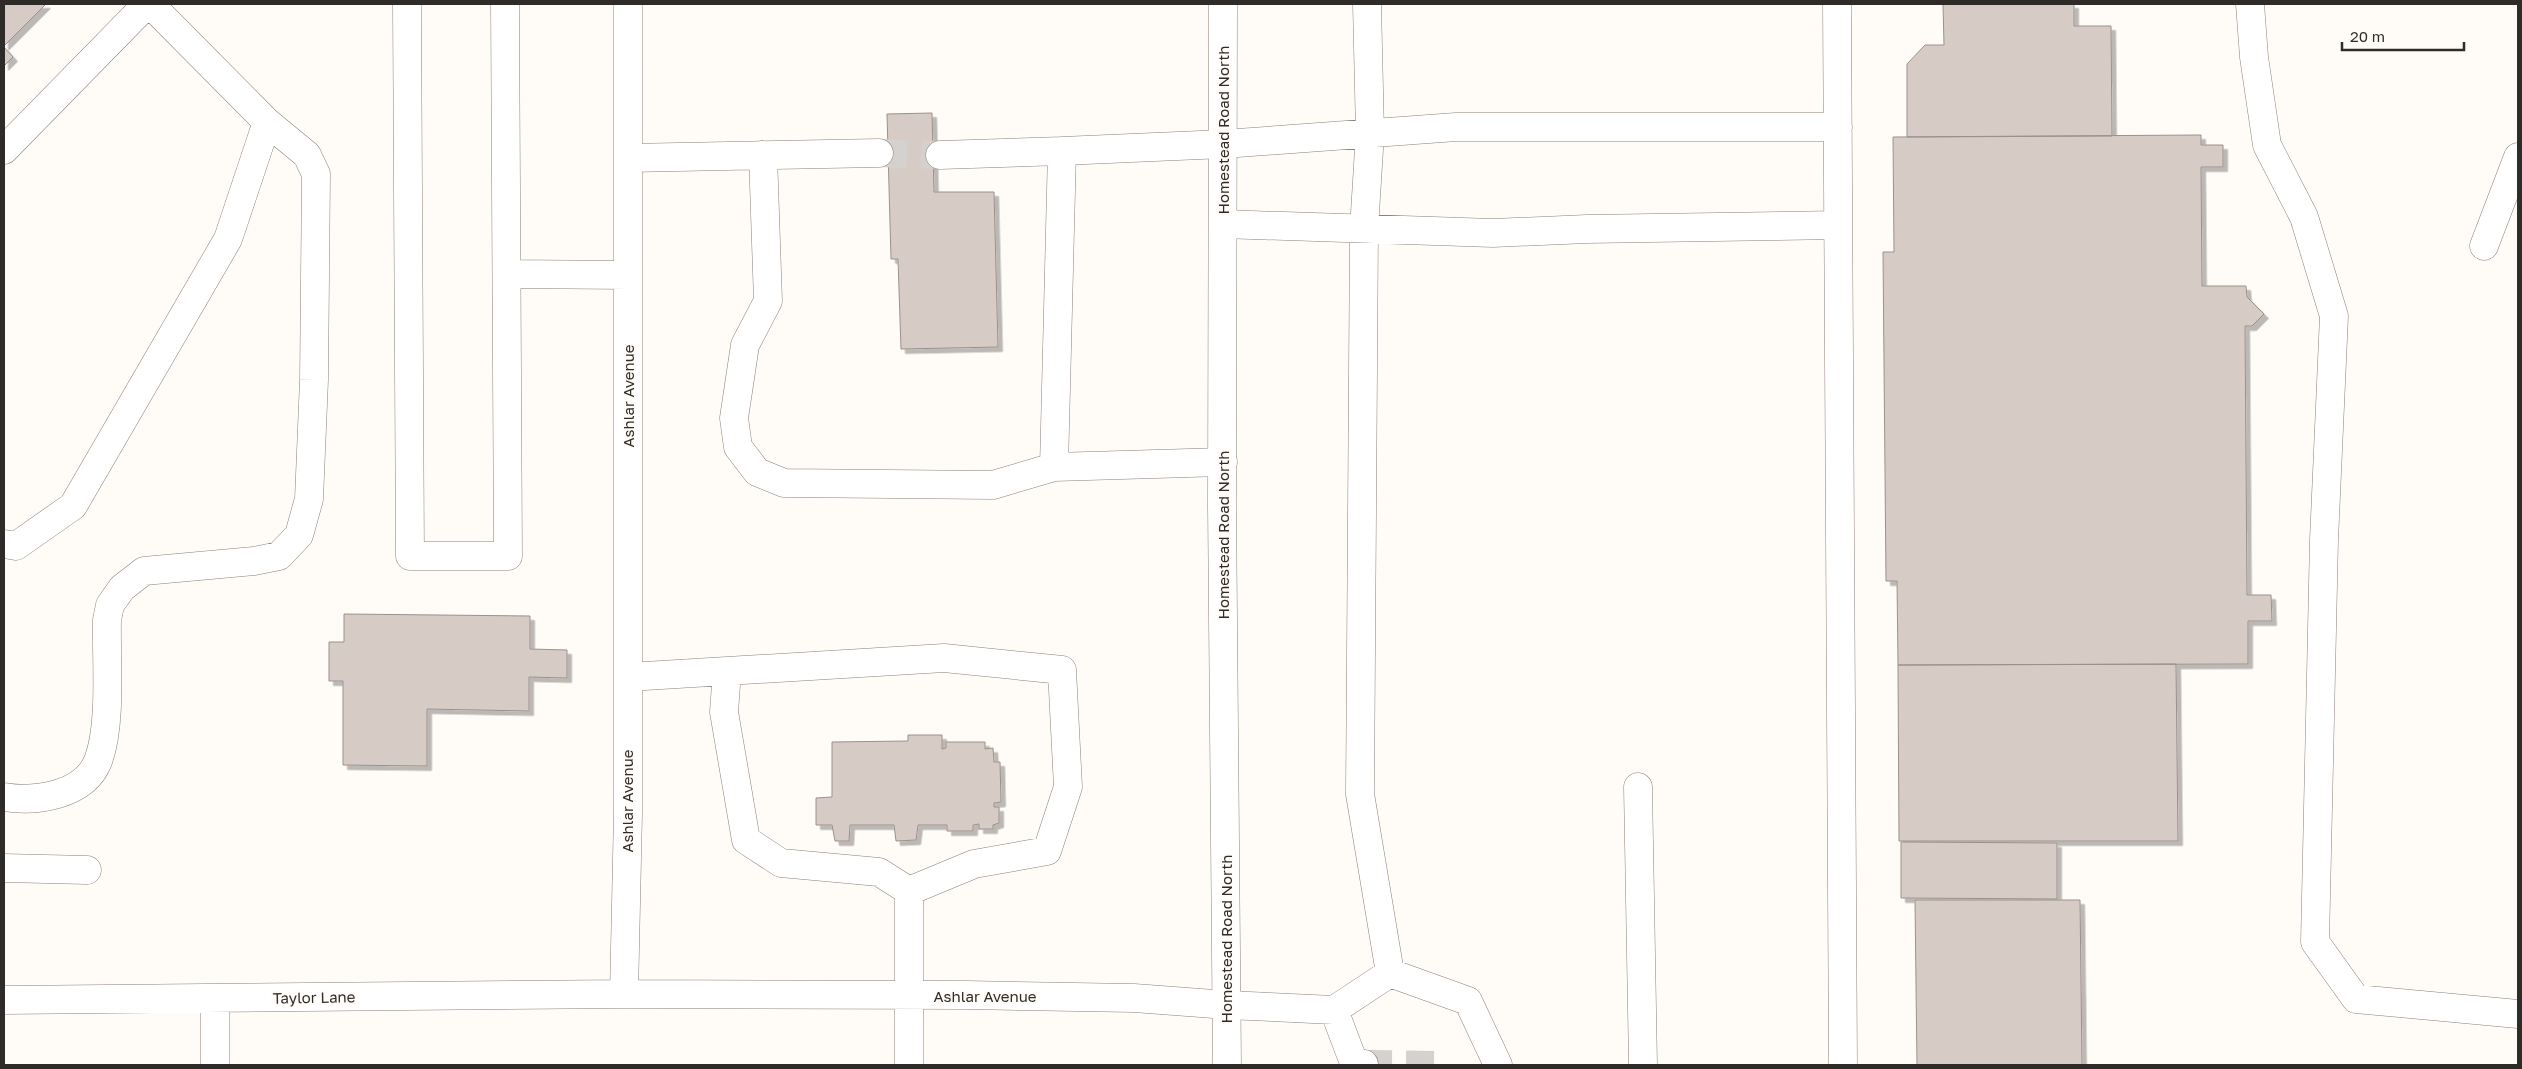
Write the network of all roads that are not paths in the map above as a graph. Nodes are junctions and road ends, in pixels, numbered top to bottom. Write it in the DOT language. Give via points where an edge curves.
graph roads {
  1 [pos="149,4"];
  2 [pos="407,4"];
  3 [pos="505,4"];
  4 [pos="628,4"];
  5 [pos="1223,4"];
  6 [pos="1367,4"];
  7 [pos="1837,4"];
  8 [pos="2250,4"];
  9 [pos="267,122"];
  10 [pos="1838,127"];
  11 [pos="1370,133"];
  12 [pos="1224,144"];
  13 [pos="4,150"];
  14 [pos="1062,151"];
  15 [pos="879,153"];
  16 [pos="763,155"];
  17 [pos="940,155"];
  18 [pos="2518,157"];
  19 [pos="628,158"];
  20 [pos="1223,224"];
  21 [pos="1838,225"];
  22 [pos="1364,229"];
  23 [pos="2484,246"];
  24 [pos="507,274"];
  25 [pos="628,275"];
  26 [pos="1223,462"];
  27 [pos="1054,467"];
  28 [pos="4,544"];
  29 [pos="727,671"];
  30 [pos="628,677"];
  31 [pos="1638,786"];
  32 [pos="4,797"];
  33 [pos="4,868"];
  34 [pos="87,870"];
  35 [pos="909,892"];
  36 [pos="1390,973"];
  37 [pos="624,994"];
  38 [pos="907,996"];
  39 [pos="215,998"];
  40 [pos="4,1000"];
  41 [pos="1227,1005"];
  42 [pos="1334,1010"];
  43 [pos="2518,1014"];
  44 [pos="1364,1064"];
  45 [pos="215,1065"];
  46 [pos="909,1065"];
  47 [pos="1227,1065"];
  48 [pos="1498,1065"];
  49 [pos="1643,1065"];
  50 [pos="1843,1065"];
  1 -- 9 [label="street"];
  1 -- 13 [label="street"];
  2 -- 24 [label="street" via="410,556 508,556"];
  3 -- 24 [label="street"];
  4 -- 19 [label="street, Ashlar Avenue"];
  5 -- 12 [label="street, Homestead Road North"];
  6 -- 11 [label="street"];
  7 -- 10 [label="street"];
  8 -- 43 [label="street" via="2267,146 2304,217 2334,316 2324,540 2315,942 2356,999"];
  9 -- 28 [label="street" via="228,240 73,506 16,546"];
  9 -- 32 [label="street" via="307,155 316,174 310,499 299,535 279,556 144,571 122,588 110,605 107,620 105,733 97,763 83,780 65,793 20,799"];
  10 -- 11 [label="street" via="1456,127"];
  10 -- 21 [label="street"];
  11 -- 12 [label="street"];
  11 -- 22 [label="street"];
  12 -- 14 [label="street"];
  12 -- 20 [label="street, Homestead Road North"];
  14 -- 17 [label="street"];
  14 -- 27 [label="street"];
  15 -- 16 [label="street"];
  16 -- 19 [label="street"];
  16 -- 27 [label="street" via="768,301 745,346 734,418 738,447 758,472 784,483 993,485"];
  18 -- 23 [label="street"];
  19 -- 25 [label="street, Ashlar Avenue"];
  20 -- 22 [label="street"];
  20 -- 26 [label="street, Homestead Road North"];
  21 -- 22 [label="street" via="1597,228 1493,233"];
  21 -- 50 [label="street"];
  22 -- 36 [label="street" via="1360,794"];
  24 -- 25 [label="street"];
  25 -- 30 [label="street, Ashlar Avenue"];
  26 -- 27 [label="street"];
  26 -- 41 [label="street, Homestead Road North"];
  29 -- 30 [label="street"];
  29 -- 35 [label="street" via="724,712 746,840 782,863 879,872"];
  29 -- 35 [label="street" via="944,658 1062,670 1068,787 1047,851 974,864"];
  30 -- 37 [label="street, Ashlar Avenue"];
  31 -- 49 [label="street"];
  33 -- 34 [label="street"];
  35 -- 38 [label="street"];
  36 -- 42 [label="street"];
  36 -- 48 [label="street" via="1468,1001"];
  37 -- 38 [label="street, Ashlar Avenue"];
  37 -- 39 [label="street, Taylor Lane"];
  38 -- 41 [label="street, Ashlar Avenue" via="1134,998"];
  38 -- 46 [label="street"];
  39 -- 40 [label="street, Taylor Lane"];
  39 -- 45 [label="street"];
  41 -- 42 [label="street, Ashlar Avenue"];
  41 -- 47 [label="street, Homestead Road North"];
  42 -- 44 [label="street" via="1354,1063"];
}
